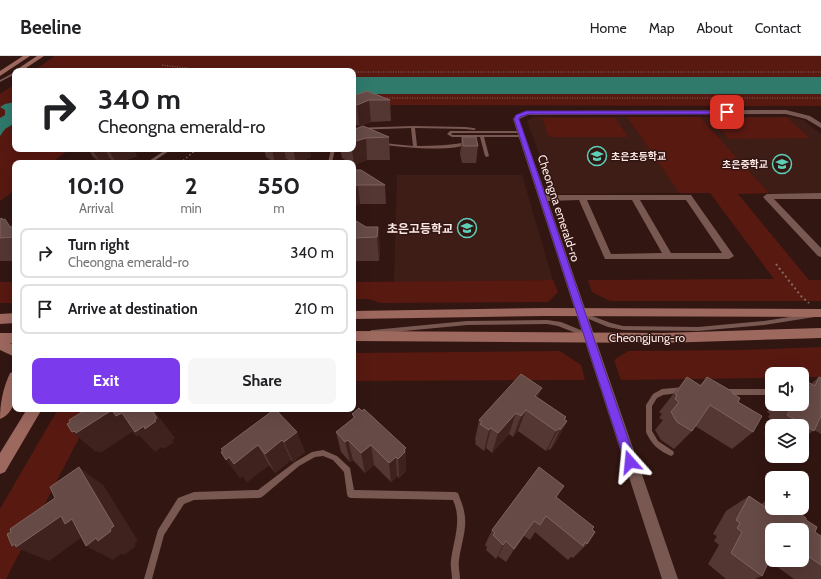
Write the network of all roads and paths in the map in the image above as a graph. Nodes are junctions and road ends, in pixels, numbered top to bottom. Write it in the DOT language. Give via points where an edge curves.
graph roads {
  1 [pos="19,56"];
  2 [pos="27,56"];
  3 [pos="41,56"];
  4 [pos="46,56"];
  5 [pos="15,64"];
  6 [pos="28,64"];
  7 [pos="162,65"];
  8 [pos="22,68"];
  9 [pos="186,68"];
  10 [pos="356,72"];
  11 [pos="821,72"];
  12 [pos="0,74"];
  13 [pos="12,75"];
  14 [pos="0,82"];
  15 [pos="376,98"];
  16 [pos="821,98"];
  17 [pos="821,126"];
  18 [pos="413,127"];
  19 [pos="356,129"];
  20 [pos="521,134"];
  21 [pos="485,135"];
  22 [pos="378,143"];
  23 [pos="415,147"];
  24 [pos="165,152"];
  25 [pos="193,152"];
  26 [pos="487,156"];
  27 [pos="153,160"];
  28 [pos="184,160"];
  29 [pos="820,197"];
  30 [pos="542,198"];
  31 [pos="582,198"];
  32 [pos="635,198"];
  33 [pos="821,254"];
  34 [pos="668,256"];
  35 [pos="776,264"];
  36 [pos="801,296"];
  37 [pos="580,314"];
  38 [pos="821,314"];
  39 [pos="356,315"];
  40 [pos="0,318"];
  41 [pos="12,318"];
  42 [pos="821,333"];
  43 [pos="356,335"];
  44 [pos="589,336"];
  45 [pos="0,338"];
  46 [pos="12,338"];
  47 [pos="0,345"];
  48 [pos="12,350"];
  49 [pos="694,391"];
  50 [pos="716,392"];
  51 [pos="765,392"];
  52 [pos="12,394"];
  53 [pos="33,412"];
  54 [pos="0,413"];
  55 [pos="671,453"];
  56 [pos="0,467"];
  57 [pos="148,579"];
  58 [pos="456,579"];
  59 [pos="670,579"];
  1 -- 5 [label="street"];
  2 -- 5 [label="street"];
  3 -- 6 [label="street"];
  4 -- 6 [label="street"];
  5 -- 12 [label="street"];
  6 -- 8 [label="street"];
  7 -- 9 [label="path"];
  10 -- 11 [label="path"];
  13 -- 14 [label="street"];
  15 -- 16 [label="path"];
  17 -- 20 [label="street, Cheongna emerald-ro" via="808,117 786,112 528,112 516,119"];
  18 -- 19 [label="lane"];
  18 -- 21 [label="lane" via="466,128"];
  18 -- 23 [label="lane"];
  20 -- 21 [label="lane"];
  20 -- 30 [label="street, Cheongna emerald-ro"];
  21 -- 21 [label="lane" via="449,133 449,136"];
  21 -- 23 [label="lane" via="452,146"];
  21 -- 26 [label="lane"];
  22 -- 23 [label="lane"];
  24 -- 27 [label="lane"];
  25 -- 28 [label="path"];
  29 -- 33 [label="street" via="767,196"];
  30 -- 31 [label="street"];
  30 -- 37 [label="street, Cheongna emerald-ro"];
  31 -- 32 [label="street"];
  31 -- 34 [label="street" via="608,257"];
  32 -- 34 [label="street"];
  32 -- 34 [label="street" via="688,197 729,256"];
  35 -- 36 [label="path"];
  37 -- 38 [label="street, Cheongjung-ro"];
  37 -- 39 [label="street, Cheongjung-ro" via="529,312"];
  37 -- 44 [label="street, Cheongna emerald-ro"];
  40 -- 41 [label="street"];
  42 -- 44 [label="street, Cheongjung-ro" via="705,337"];
  43 -- 44 [label="street, Cheongjung-ro"];
  44 -- 59 [label="street, Cheongna emerald-ro"];
  45 -- 46 [label="street"];
  47 -- 48 [label="street"];
  49 -- 55 [label="lane" via="680,389 662,392 655,396 649,405 649,432 656,443"];
  50 -- 51 [label="lane"];
  52 -- 54 [label="street"];
  53 -- 56 [label="street"];
  57 -- 58 [label="lane" via="161,534 181,501 194,496 259,494 297,464 314,454 323,453 335,458 347,470 351,494 455,496 461,506 462,524 455,562"];
}
